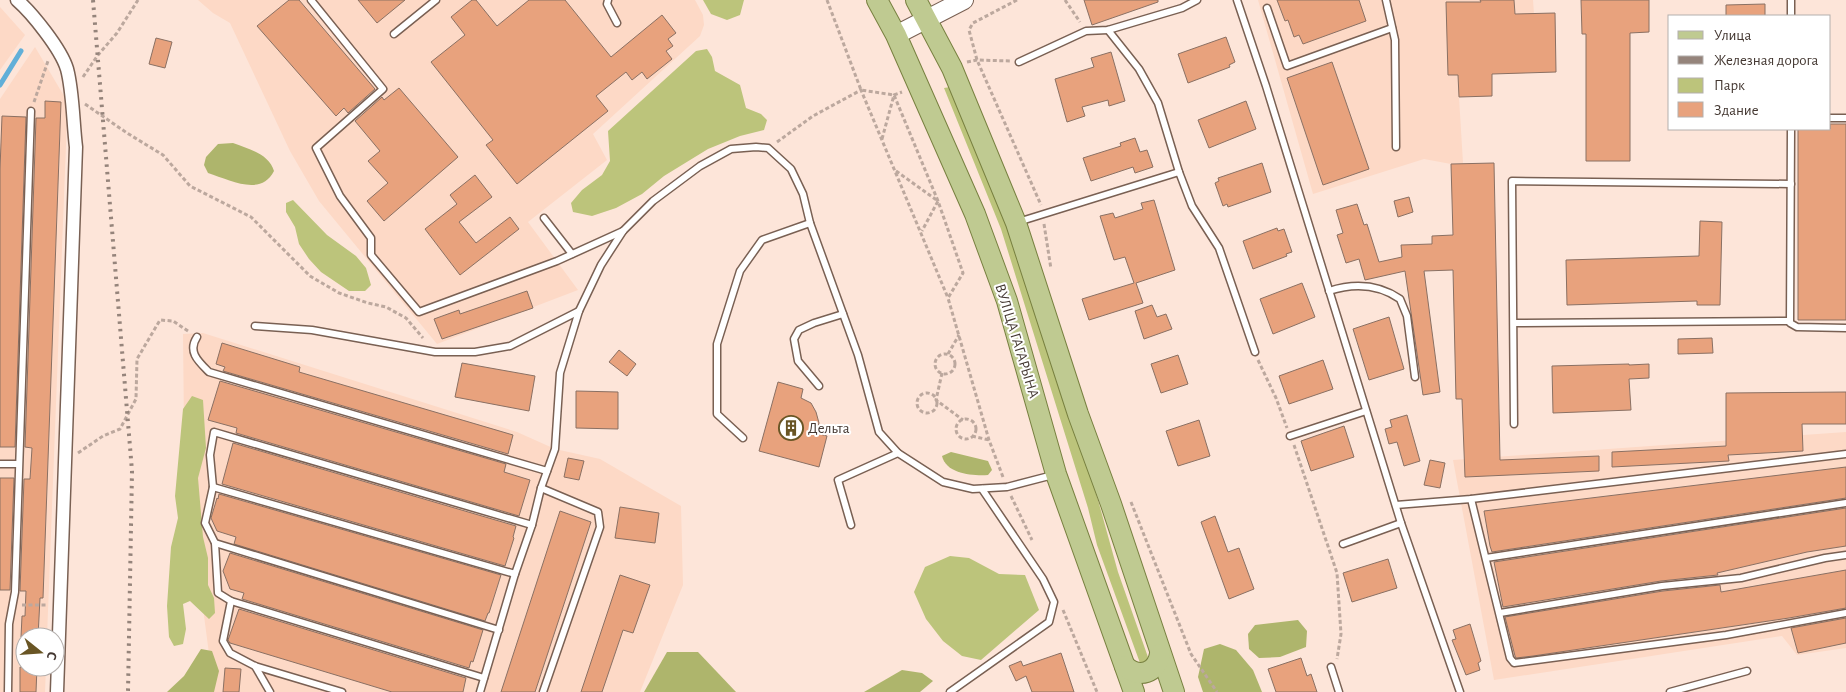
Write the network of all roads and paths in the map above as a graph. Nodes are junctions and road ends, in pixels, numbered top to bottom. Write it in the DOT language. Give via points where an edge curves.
graph roads {
  1 [pos="17,0"];
  2 [pos="138,0"];
  3 [pos="311,0"];
  4 [pos="436,0"];
  5 [pos="608,0"];
  6 [pos="827,0"];
  7 [pos="877,0"];
  8 [pos="916,0"];
  9 [pos="964,0"];
  10 [pos="1017,0"];
  11 [pos="1065,0"];
  12 [pos="1197,0"];
  13 [pos="1237,0"];
  14 [pos="1386,0"];
  15 [pos="1791,0"];
  16 [pos="1267,8"];
  17 [pos="1791,15"];
  18 [pos="926,18"];
  19 [pos="617,23"];
  20 [pos="1392,28"];
  21 [pos="1086,30"];
  22 [pos="1108,30"];
  23 [pos="394,34"];
  24 [pos="896,35"];
  25 [pos="54,44"];
  26 [pos="977,60"];
  27 [pos="966,62"];
  28 [pos="1019,62"];
  29 [pos="861,90"];
  30 [pos="902,92"];
  31 [pos="894,95"];
  32 [pos="70,96"];
  33 [pos="31,111"];
  34 [pos="1831,118"];
  35 [pos="1846,118"];
  36 [pos="1791,130"];
  37 [pos="882,139"];
  38 [pos="1396,147"];
  39 [pos="768,148"];
  40 [pos="895,171"];
  41 [pos="1179,172"];
  42 [pos="1791,184"];
  43 [pos="938,201"];
  44 [pos="1042,214"];
  45 [pos="544,218"];
  46 [pos="1016,223"];
  47 [pos="810,224"];
  48 [pos="623,231"];
  49 [pos="922,232"];
  50 [pos="572,254"];
  51 [pos="1052,275"];
  52 [pos="1329,291"];
  53 [pos="948,298"];
  54 [pos="579,312"];
  55 [pos="843,314"];
  56 [pos="1790,321"];
  57 [pos="1514,324"];
  58 [pos="255,326"];
  59 [pos="1846,328"];
  60 [pos="959,335"];
  61 [pos="197,337"];
  62 [pos="435,352"];
  63 [pos="1255,352"];
  64 [pos="948,354"];
  65 [pos="942,373"];
  66 [pos="1416,377"];
  67 [pos="819,386"];
  68 [pos="936,400"];
  69 [pos="1366,412"];
  70 [pos="963,420"];
  71 [pos="1514,424"];
  72 [pos="972,436"];
  73 [pos="1290,436"];
  74 [pos="743,438"];
  75 [pos="989,440"];
  76 [pos="898,454"];
  77 [pos="1846,454"];
  78 [pos="64,461"];
  79 [pos="0,464"];
  80 [pos="18,464"];
  81 [pos="547,471"];
  82 [pos="1056,474"];
  83 [pos="213,487"];
  84 [pos="1007,487"];
  85 [pos="541,488"];
  86 [pos="982,490"];
  87 [pos="1471,499"];
  88 [pos="1131,501"];
  89 [pos="1846,502"];
  90 [pos="1396,505"];
  91 [pos="1401,523"];
  92 [pos="532,525"];
  93 [pos="851,525"];
  94 [pos="215,543"];
  95 [pos="1343,544"];
  96 [pos="1035,546"];
  97 [pos="1846,555"];
  98 [pos="1486,558"];
  99 [pos="515,574"];
  100 [pos="231,602"];
  101 [pos="12,605"];
  102 [pos="59,605"];
  103 [pos="1061,606"];
  104 [pos="1846,612"];
  105 [pos="1500,613"];
  106 [pos="499,630"];
  107 [pos="1160,654"];
  108 [pos="255,666"];
  109 [pos="1125,666"];
  110 [pos="1331,667"];
  111 [pos="1747,672"];
  112 [pos="484,678"];
  113 [pos="8,692"];
  114 [pos="57,692"];
  115 [pos="270,692"];
  116 [pos="342,692"];
  117 [pos="480,692"];
  118 [pos="543,692"];
  119 [pos="950,692"];
  120 [pos="1096,692"];
  121 [pos="1134,692"];
  122 [pos="1174,692"];
  123 [pos="1217,692"];
  124 [pos="1339,692"];
  125 [pos="1460,692"];
  126 [pos="1670,692"];
  1 -- 25 [label="street"];
  2 -- 32 [label="path"];
  3 -- 50 [label="lane" via="383,88 316,148 340,196 371,238 371,255 418,312"];
  4 -- 23 [label="lane"];
  5 -- 19 [label="lane"];
  6 -- 29 [label="path"];
  7 -- 24 [label="main road, ВУЛІЦА ГАГАРЫНА"];
  8 -- 18 [label="main road"];
  9 -- 18 [label="street"];
  10 -- 26 [label="path" via="973,23 969,30"];
  11 -- 21 [label="path"];
  12 -- 22 [label="lane" via="1182,8"];
  13 -- 52 [label="lane"];
  14 -- 20 [label="lane"];
  15 -- 17 [label="lane"];
  16 -- 20 [label="lane" via="1287,66"];
  18 -- 24 [label="street"];
  18 -- 46 [label="main road" via="952,68"];
  20 -- 38 [label="lane" via="1395,40"];
  21 -- 22 [label="lane"];
  21 -- 28 [label="lane"];
  22 -- 41 [label="lane" via="1139,69 1158,103"];
  24 -- 82 [label="main road, ВУЛІЦА ГАГАРЫНА" via="975,214 1007,302"];
  25 -- 32 [label="street" via="66,68"];
  25 -- 33 [label="path"];
  26 -- 27 [label="path"];
  26 -- 28 [label="path"];
  26 -- 44 [label="path" via="1040,201"];
  29 -- 31 [label="path"];
  29 -- 37 [label="path"];
  29 -- 39 [label="path" via="813,116"];
  30 -- 31 [label="path"];
  31 -- 37 [label="path"];
  31 -- 43 [label="path"];
  32 -- 62 [label="path" via="163,155 190,186 251,217 310,276 339,293 386,307 406,318"];
  32 -- 78 [label="street" via="76,147"];
  33 -- 80 [label="lane"];
  34 -- 35 [label="lane"];
  36 -- 42 [label="lane"];
  37 -- 40 [label="path"];
  39 -- 47 [label="lane" via="791,169 803,194"];
  39 -- 48 [label="lane" via="731,149 700,166 654,201"];
  40 -- 43 [label="path"];
  40 -- 49 [label="path"];
  41 -- 44 [label="lane"];
  41 -- 63 [label="lane" via="1192,206 1220,248"];
  42 -- 56 [label="lane"];
  42 -- 57 [label="lane" via="1512,181"];
  43 -- 49 [label="path"];
  43 -- 53 [label="path" via="963,273"];
  44 -- 46 [label="lane"];
  44 -- 51 [label="path"];
  45 -- 50 [label="lane"];
  46 -- 107 [label="main road"];
  47 -- 55 [label="lane"];
  47 -- 74 [label="lane" via="762,240 740,271 717,344 717,414"];
  48 -- 50 [label="lane"];
  48 -- 54 [label="lane" via="601,265"];
  49 -- 53 [label="path"];
  52 -- 66 [label="lane" via="1354,285 1384,291 1400,300 1407,316"];
  52 -- 69 [label="lane"];
  53 -- 60 [label="path"];
  54 -- 62 [label="lane" via="510,346 475,352"];
  54 -- 81 [label="lane" via="560,373 555,450"];
  55 -- 67 [label="lane" via="799,330 794,340 798,361"];
  55 -- 76 [label="lane" via="879,432"];
  56 -- 57 [label="lane"];
  56 -- 59 [label="lane" via="1796,327"];
  57 -- 71 [label="lane"];
  58 -- 62 [label="lane" via="312,330"];
  60 -- 64 [label="path"];
  60 -- 75 [label="path"];
  61 -- 78 [label="path" via="173,321 160,320 136,359 136,399 120,429"];
  61 -- 81 [label="lane" via="193,344 195,358 209,372"];
  63 -- 73 [label="path"];
  64 -- 65 [label="path" via="943,354 936,361"];
  64 -- 65 [label="path" via="955,361 954,366 952,371"];
  65 -- 68 [label="path"];
  68 -- 68 [label="path" via="924,393 917,400 917,405 929,412 936,406"];
  68 -- 70 [label="path"];
  69 -- 73 [label="lane"];
  69 -- 90 [label="lane"];
  70 -- 72 [label="path" via="973,422 975,432"];
  70 -- 72 [label="path" via="956,426 958,436 963,439"];
  72 -- 75 [label="path"];
  73 -- 110 [label="path" via="1337,572 1340,634 1336,661"];
  75 -- 84 [label="path"];
  76 -- 86 [label="lane" via="944,482"];
  76 -- 93 [label="lane" via="838,480"];
  77 -- 87 [label="lane"];
  78 -- 102 [label="street"];
  79 -- 80 [label="lane"];
  80 -- 101 [label="lane"];
  81 -- 85 [label="lane"];
  82 -- 84 [label="lane"];
  82 -- 109 [label="main road, ВУЛІЦА ГАГАРЫНА"];
  83 -- 92 [label="lane" via="210,456 214,432"];
  83 -- 94 [label="lane" via="205,523"];
  83 -- 99 [label="lane"];
  84 -- 86 [label="lane"];
  84 -- 96 [label="path"];
  85 -- 92 [label="lane"];
  85 -- 118 [label="lane" via="598,512 600,527"];
  86 -- 119 [label="lane" via="1043,579 1054,602 1049,622"];
  87 -- 90 [label="lane"];
  87 -- 98 [label="lane"];
  88 -- 123 [label="path" via="1191,654"];
  89 -- 98 [label="lane"];
  90 -- 91 [label="lane"];
  91 -- 95 [label="lane"];
  91 -- 125 [label="lane"];
  92 -- 99 [label="lane"];
  94 -- 100 [label="lane" via="218,594"];
  94 -- 106 [label="lane"];
  97 -- 105 [label="lane" via="1741,578 1662,586"];
  98 -- 105 [label="lane"];
  99 -- 106 [label="lane"];
  100 -- 108 [label="lane" via="223,641 230,653"];
  100 -- 112 [label="lane"];
  101 -- 102 [label="path"];
  101 -- 113 [label="lane"];
  102 -- 114 [label="street"];
  103 -- 120 [label="path"];
  104 -- 105 [label="lane" via="1726,635 1518,664 1510,658"];
  106 -- 112 [label="lane"];
  107 -- 109 [label="main road" via="1157,665 1148,672 1135,673"];
  107 -- 122 [label="main road"];
  108 -- 115 [label="lane"];
  108 -- 116 [label="lane"];
  109 -- 121 [label="main road, ВУЛІЦА ГАГАРЫНА"];
  110 -- 124 [label="lane"];
  111 -- 126 [label="lane"];
  112 -- 117 [label="lane"];
}
